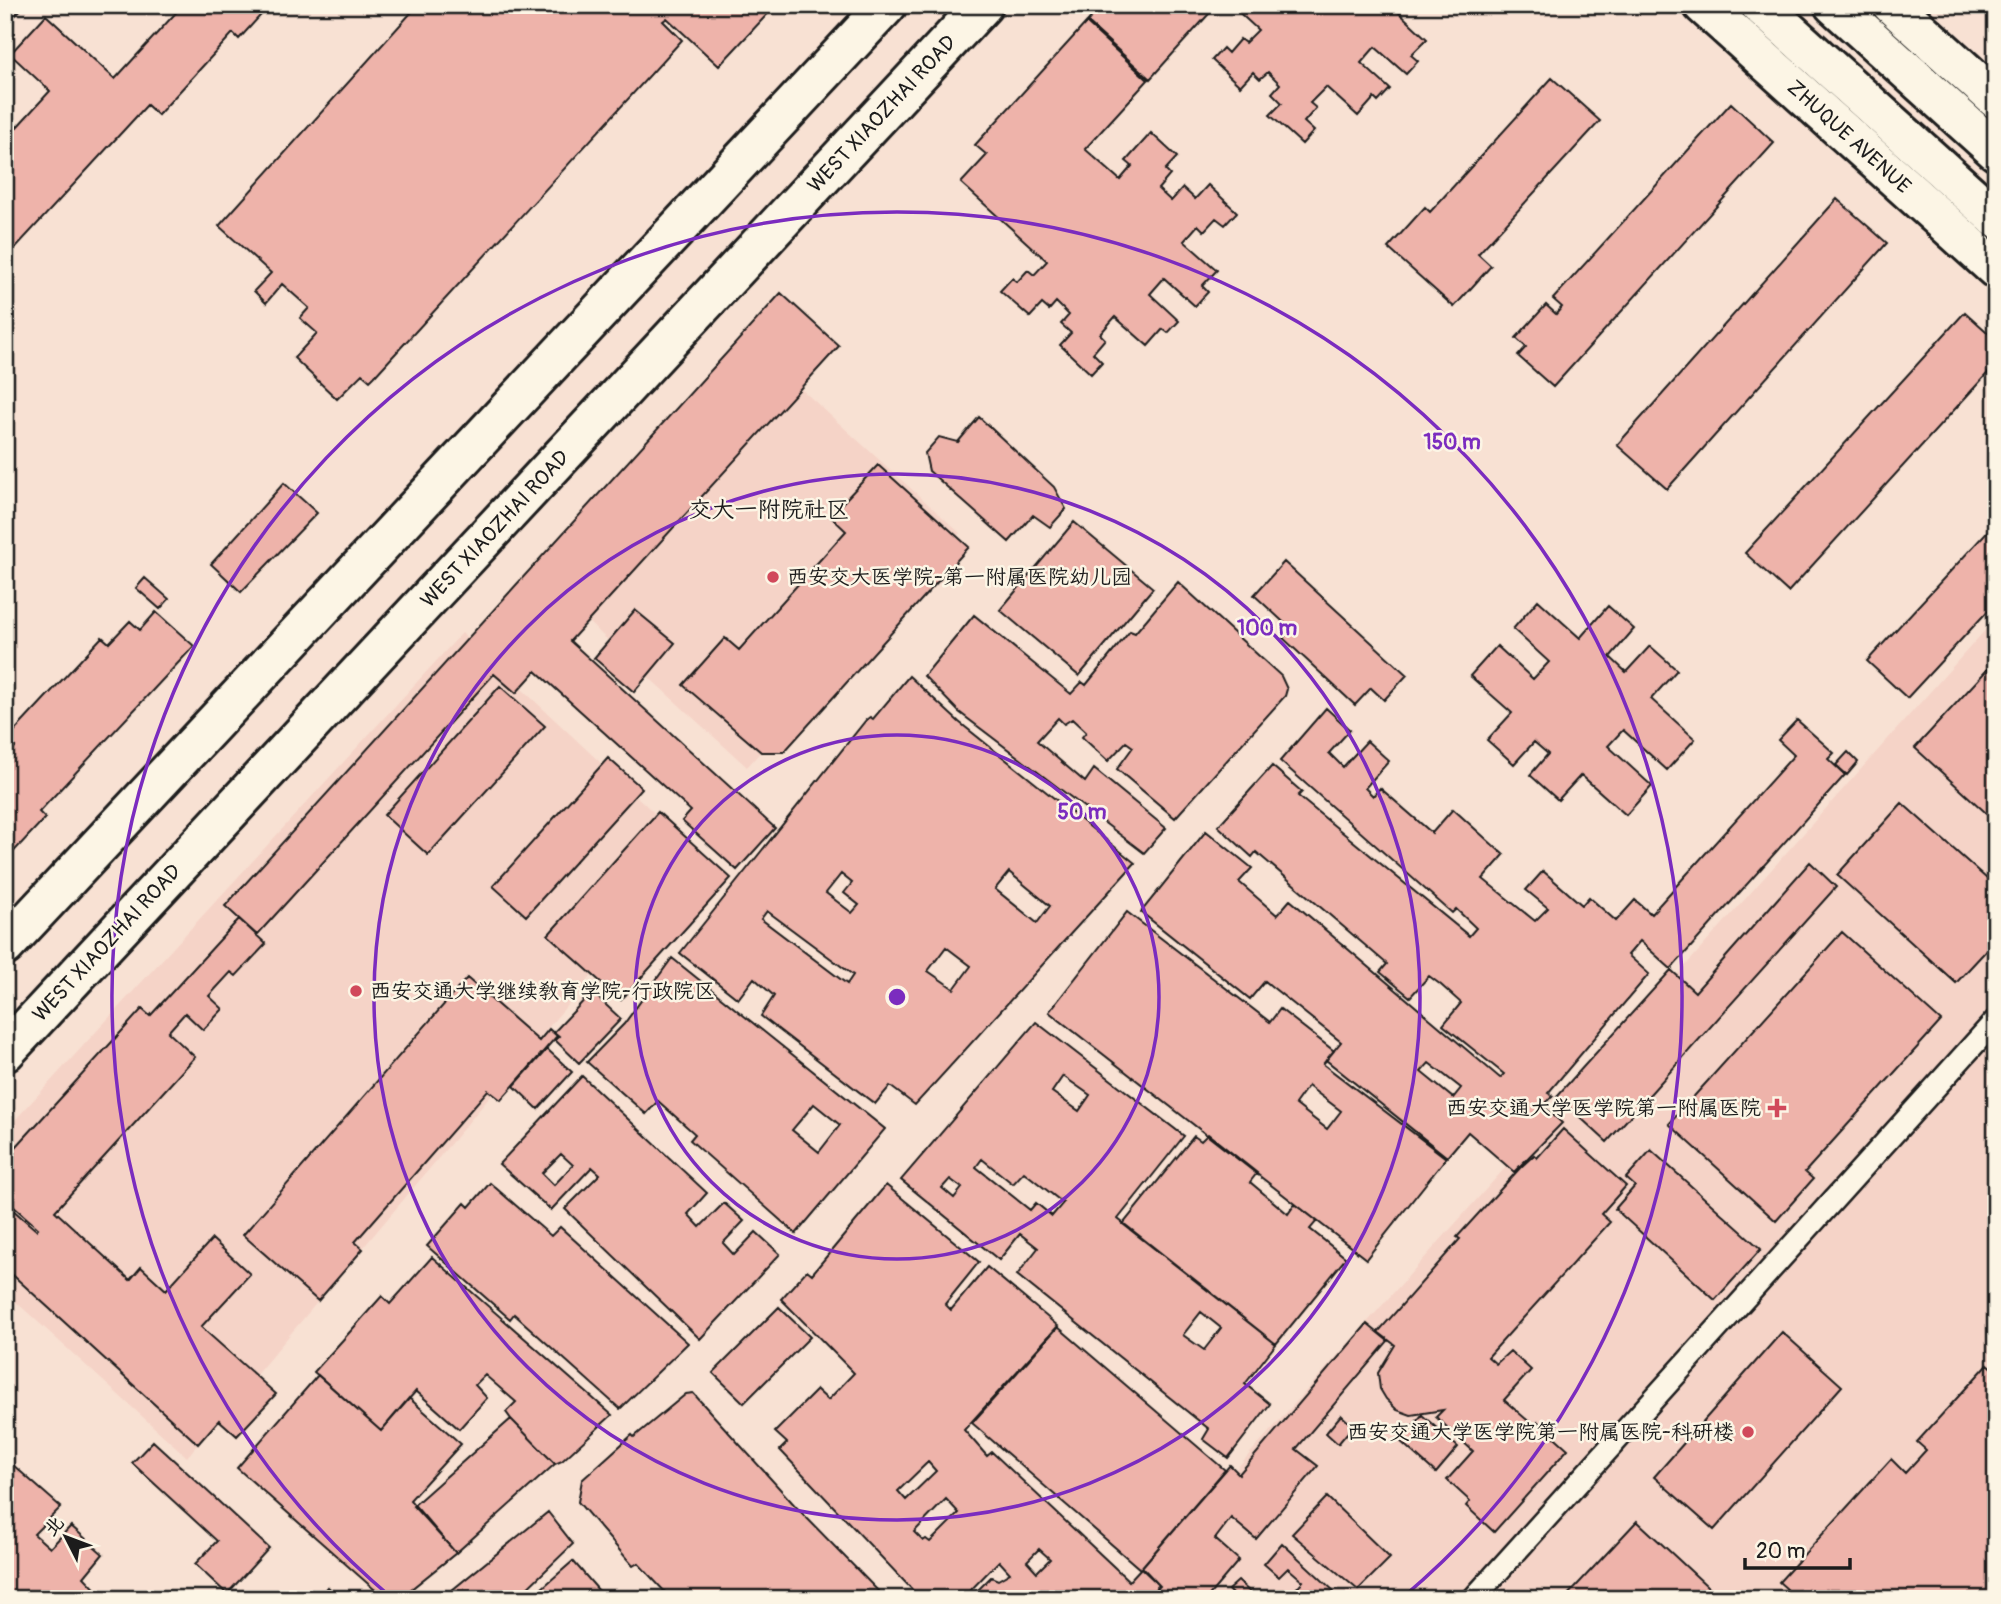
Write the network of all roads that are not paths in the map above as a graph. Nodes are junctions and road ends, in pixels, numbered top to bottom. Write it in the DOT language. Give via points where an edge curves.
graph roads {
  1 [pos="887,5"];
  2 [pos="983,5"];
  3 [pos="1703,5"];
  4 [pos="1760,5"];
  5 [pos="1834,5"];
  6 [pos="1892,5"];
  7 [pos="1996,99"];
  8 [pos="1996,151"];
  9 [pos="1996,218"];
  10 [pos="1996,269"];
  11 [pos="5,946"];
  12 [pos="1996,1020"];
  13 [pos="5,1052"];
  14 [pos="1473,1599"];
  1 -- 11 [label="main road"];
  2 -- 13 [label="main road, WEST XIAOZHAI ROAD"];
  3 -- 10 [label="main road, ZHUQUE AVENUE"];
  4 -- 9 [label="main road, ZHUQUE AVENUE"];
  5 -- 8 [label="main road"];
  6 -- 7 [label="main road"];
  12 -- 14 [label="lane"];
}
